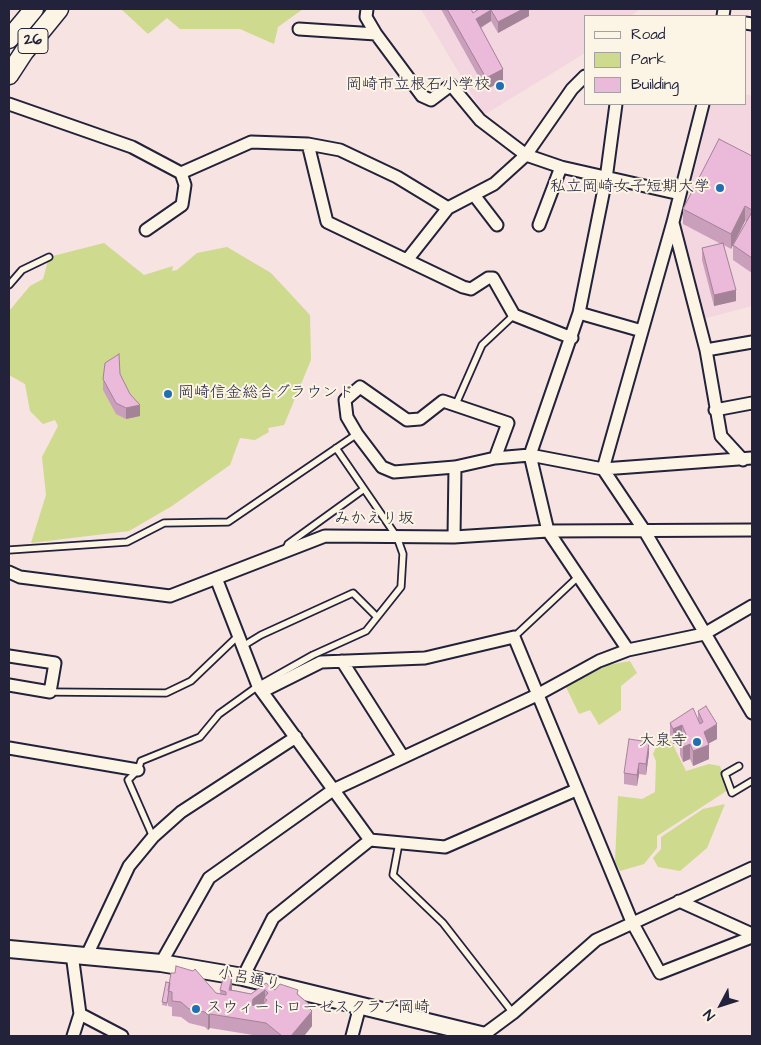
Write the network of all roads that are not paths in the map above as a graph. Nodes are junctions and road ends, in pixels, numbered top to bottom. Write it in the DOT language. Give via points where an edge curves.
graph roads {
  1 [pos="34,9"];
  2 [pos="59,9"];
  3 [pos="367,9"];
  4 [pos="298,29"];
  5 [pos="11,31"];
  6 [pos="376,34"];
  7 [pos="9,75"];
  8 [pos="584,77"];
  9 [pos="9,104"];
  10 [pos="616,105"];
  11 [pos="698,105"];
  12 [pos="308,144"];
  13 [pos="526,154"];
  14 [pos="561,167"];
  15 [pos="182,173"];
  16 [pos="606,179"];
  17 [pos="680,194"];
  18 [pos="474,195"];
  19 [pos="448,208"];
  20 [pos="673,222"];
  21 [pos="497,225"];
  22 [pos="538,225"];
  23 [pos="146,230"];
  24 [pos="49,257"];
  25 [pos="408,260"];
  26 [pos="9,285"];
  27 [pos="580,313"];
  28 [pos="514,314"];
  29 [pos="642,331"];
  30 [pos="572,338"];
  31 [pos="752,342"];
  32 [pos="706,350"];
  33 [pos="752,403"];
  34 [pos="456,404"];
  35 [pos="715,410"];
  36 [pos="357,434"];
  37 [pos="336,448"];
  38 [pos="530,454"];
  39 [pos="496,458"];
  40 [pos="747,459"];
  41 [pos="455,467"];
  42 [pos="603,469"];
  43 [pos="364,489"];
  44 [pos="644,530"];
  45 [pos="752,530"];
  46 [pos="548,531"];
  47 [pos="397,537"];
  48 [pos="454,537"];
  49 [pos="9,550"];
  50 [pos="284,553"];
  51 [pos="9,572"];
  52 [pos="579,576"];
  53 [pos="216,578"];
  54 [pos="752,606"];
  55 [pos="377,617"];
  56 [pos="704,634"];
  57 [pos="514,637"];
  58 [pos="241,641"];
  59 [pos="628,650"];
  60 [pos="9,656"];
  61 [pos="342,661"];
  62 [pos="9,685"];
  63 [pos="258,686"];
  64 [pos="50,692"];
  65 [pos="537,695"];
  66 [pos="752,713"];
  67 [pos="296,737"];
  68 [pos="9,748"];
  69 [pos="403,757"];
  70 [pos="739,766"];
  71 [pos="138,770"];
  72 [pos="752,781"];
  73 [pos="333,790"];
  74 [pos="576,790"];
  75 [pos="153,836"];
  76 [pos="370,840"];
  77 [pos="399,843"];
  78 [pos="752,868"];
  79 [pos="678,901"];
  80 [pos="632,922"];
  81 [pos="752,935"];
  82 [pos="9,949"];
  83 [pos="79,954"];
  84 [pos="161,963"];
  85 [pos="243,977"];
  86 [pos="360,1006"];
  87 [pos="513,1012"];
  88 [pos="80,1014"];
  89 [pos="73,1036"];
  90 [pos="122,1036"];
  91 [pos="352,1036"];
  92 [pos="483,1036"];
  1 -- 5 [label="main road, 26"];
  2 -- 7 [label="main road, 26"];
  3 -- 6 [label="street" via="366,17"];
  4 -- 6 [label="street"];
  6 -- 13 [label="street" via="422,96 431,100 451,85 480,120"];
  8 -- 13 [label="street"];
  9 -- 15 [label="street" via="132,147"];
  10 -- 16 [label="street"];
  11 -- 17 [label="street"];
  12 -- 15 [label="street" via="252,142"];
  12 -- 19 [label="street" via="340,150 397,177"];
  12 -- 25 [label="street" via="327,222"];
  13 -- 14 [label="street"];
  13 -- 18 [label="street" via="494,184"];
  14 -- 16 [label="street"];
  14 -- 22 [label="street"];
  15 -- 23 [label="street" via="185,185 182,205"];
  16 -- 17 [label="street"];
  16 -- 27 [label="street"];
  17 -- 20 [label="street"];
  18 -- 19 [label="street"];
  18 -- 21 [label="street"];
  19 -- 25 [label="street"];
  20 -- 29 [label="street"];
  20 -- 32 [label="street"];
  24 -- 26 [label="lane" via="22,270"];
  25 -- 28 [label="street" via="471,289 493,278"];
  27 -- 29 [label="street"];
  27 -- 30 [label="street"];
  28 -- 30 [label="street"];
  28 -- 34 [label="lane" via="482,345"];
  29 -- 42 [label="street"];
  30 -- 38 [label="street"];
  31 -- 32 [label="street"];
  32 -- 35 [label="street"];
  33 -- 35 [label="street"];
  34 -- 36 [label="street" via="443,401 420,419 407,420 360,387 344,400 346,417"];
  34 -- 39 [label="street" via="508,423"];
  35 -- 40 [label="street" via="721,436"];
  36 -- 37 [label="lane"];
  36 -- 41 [label="street" via="382,467 394,472"];
  37 -- 43 [label="lane"];
  37 -- 49 [label="lane" via="228,522 164,523 128,542"];
  38 -- 39 [label="street"];
  38 -- 42 [label="street"];
  38 -- 46 [label="street"];
  39 -- 41 [label="street"];
  40 -- 42 [label="street"];
  41 -- 48 [label="street"];
  42 -- 44 [label="street"];
  43 -- 47 [label="lane"];
  43 -- 50 [label="lane" via="288,544"];
  44 -- 45 [label="street, みかえり坂"];
  44 -- 46 [label="street, みかえり坂"];
  44 -- 56 [label="street"];
  46 -- 48 [label="street, みかえり坂"];
  46 -- 52 [label="street"];
  47 -- 48 [label="street, みかえり坂"];
  47 -- 50 [label="street, みかえり坂" via="325,536"];
  47 -- 55 [label="lane" via="403,554 401,587"];
  50 -- 53 [label="street, みかえり坂"];
  51 -- 53 [label="street, みかえり坂" via="20,577 170,596"];
  52 -- 57 [label="lane"];
  52 -- 59 [label="street"];
  53 -- 58 [label="street"];
  54 -- 56 [label="street"];
  55 -- 58 [label="lane" via="354,592"];
  55 -- 63 [label="lane" via="366,632 313,655"];
  56 -- 59 [label="street"];
  56 -- 66 [label="street"];
  57 -- 61 [label="street" via="425,658"];
  57 -- 65 [label="street"];
  58 -- 63 [label="street"];
  58 -- 64 [label="lane" via="191,681 166,693"];
  59 -- 65 [label="street" via="599,661"];
  60 -- 64 [label="street" via="55,664"];
  61 -- 63 [label="street" via="321,662 267,689"];
  61 -- 69 [label="street"];
  62 -- 64 [label="street"];
  63 -- 67 [label="street"];
  63 -- 71 [label="lane" via="219,714 200,737 141,761"];
  65 -- 69 [label="street"];
  65 -- 74 [label="street"];
  67 -- 73 [label="street"];
  67 -- 75 [label="street" via="181,812"];
  68 -- 71 [label="street"];
  69 -- 73 [label="street"];
  70 -- 72 [label="lane" via="725,774 732,793"];
  71 -- 75 [label="lane" via="128,780"];
  73 -- 76 [label="street"];
  73 -- 84 [label="street" via="209,878"];
  74 -- 77 [label="street" via="445,848"];
  74 -- 80 [label="street"];
  75 -- 83 [label="street" via="129,866"];
  76 -- 77 [label="street"];
  76 -- 85 [label="street" via="273,918"];
  77 -- 87 [label="lane" via="394,875 443,924"];
  78 -- 79 [label="street"];
  79 -- 80 [label="street"];
  79 -- 81 [label="street"];
  80 -- 81 [label="street" via="660,972"];
  80 -- 87 [label="street" via="596,940"];
  82 -- 83 [label="street, 小呂通り"];
  83 -- 84 [label="street, 小呂通り"];
  83 -- 88 [label="street"];
  84 -- 85 [label="street, 小呂通り"];
  85 -- 86 [label="street, 小呂通り"];
  86 -- 91 [label="street"];
  86 -- 92 [label="street, 小呂通り"];
  87 -- 92 [label="street"];
  88 -- 89 [label="street"];
  88 -- 90 [label="street"];
}
